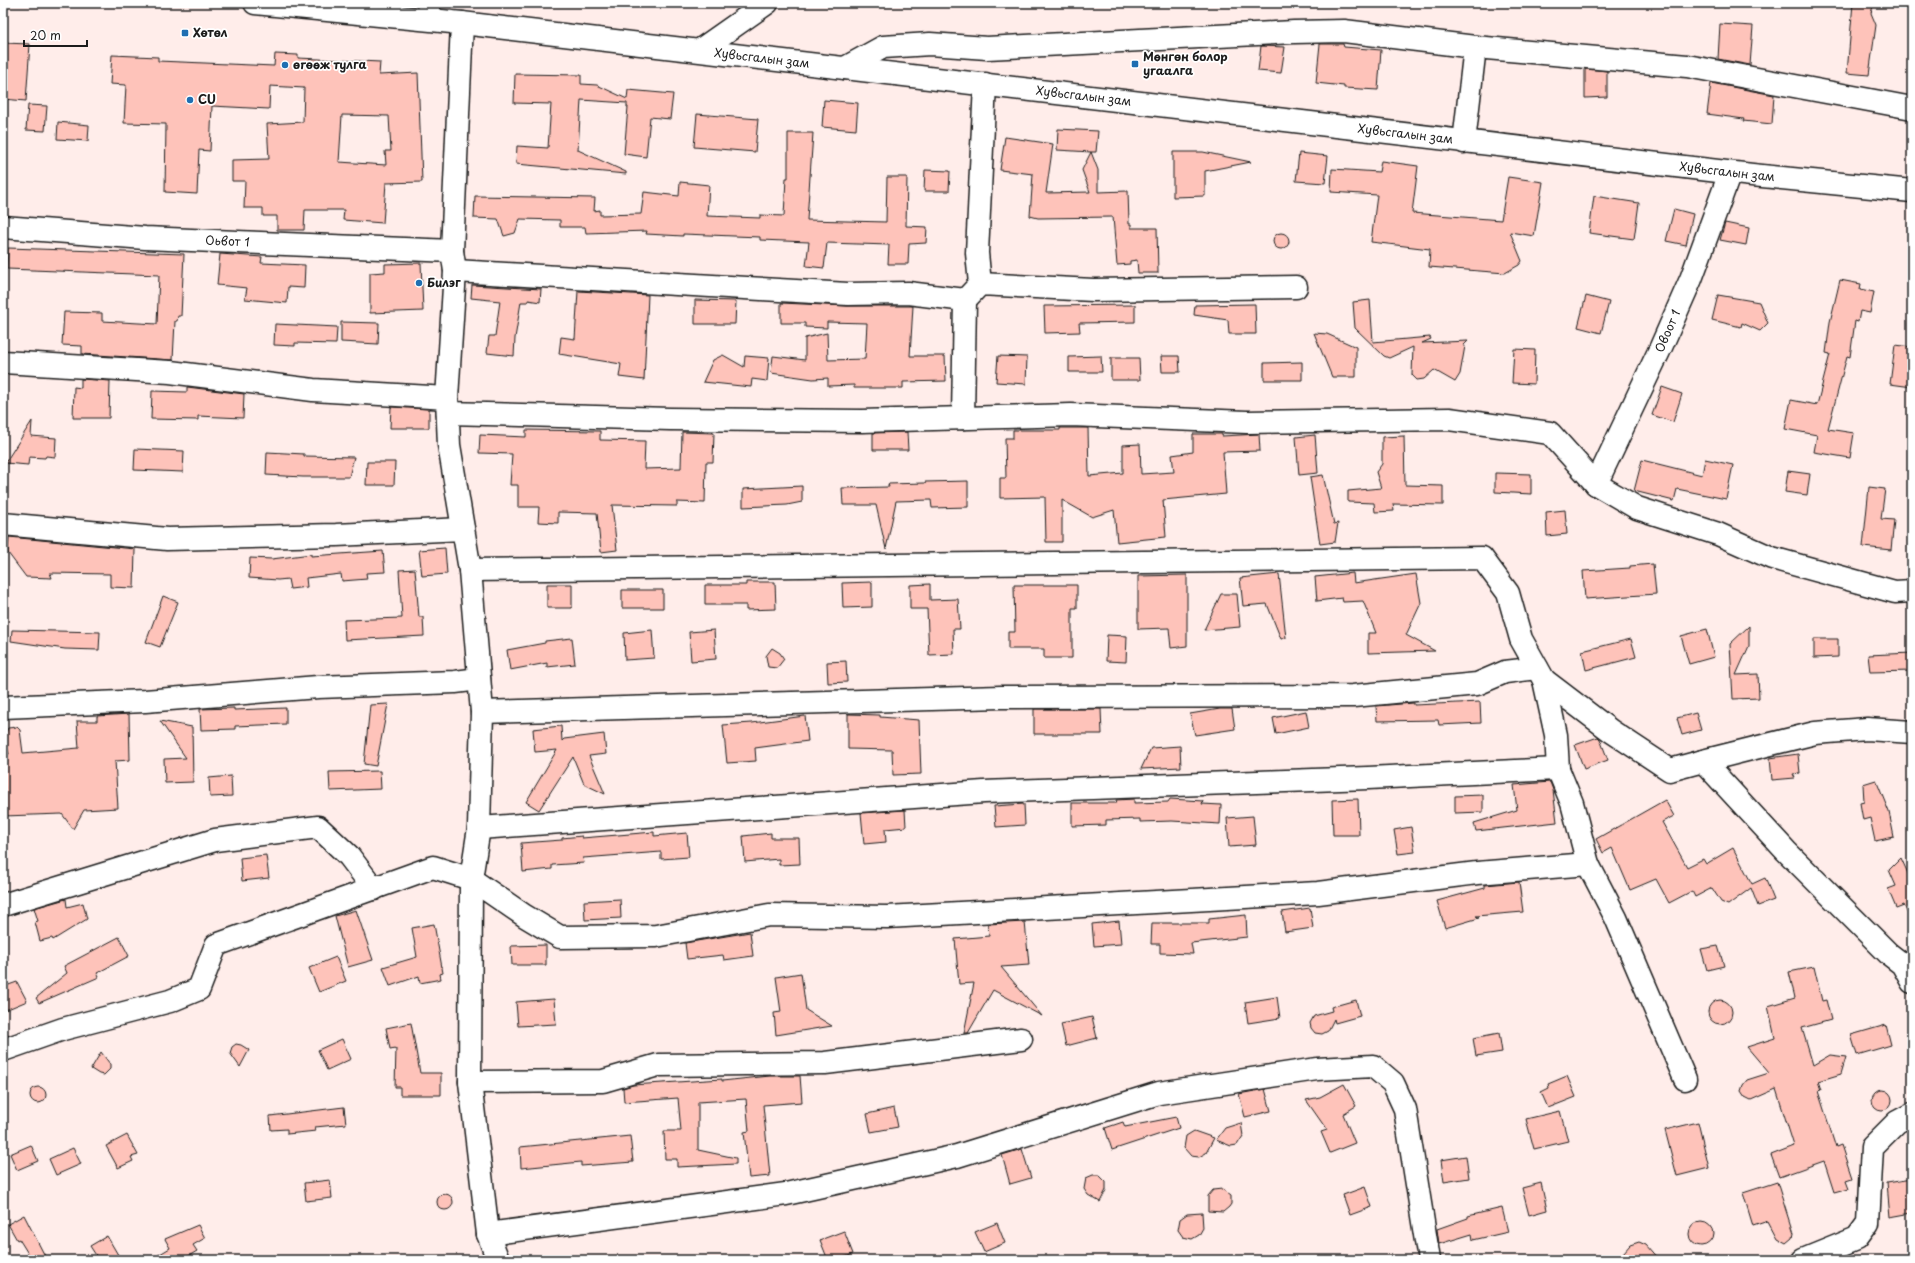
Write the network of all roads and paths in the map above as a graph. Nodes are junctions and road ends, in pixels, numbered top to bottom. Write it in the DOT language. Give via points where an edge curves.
graph roads {
  1 [pos="255,3"];
  2 [pos="767,3"];
  3 [pos="428,11"];
  4 [pos="462,23"];
  5 [pos="1474,47"];
  6 [pos="700,50"];
  7 [pos="845,68"];
  8 [pos="986,84"];
  9 [pos="1912,108"];
  10 [pos="1464,142"];
  11 [pos="1730,173"];
  12 [pos="1912,191"];
  13 [pos="3,227"];
  14 [pos="453,261"];
  15 [pos="980,284"];
  16 [pos="1296,287"];
  17 [pos="965,300"];
  18 [pos="3,362"];
  19 [pos="447,406"];
  20 [pos="962,418"];
  21 [pos="1596,484"];
  22 [pos="3,524"];
  23 [pos="463,530"];
  24 [pos="470,570"];
  25 [pos="1912,591"];
  26 [pos="1540,674"];
  27 [pos="479,679"];
  28 [pos="3,707"];
  29 [pos="482,712"];
  30 [pos="1912,732"];
  31 [pos="1703,760"];
  32 [pos="1558,769"];
  33 [pos="479,828"];
  34 [pos="1588,864"];
  35 [pos="471,879"];
  36 [pos="374,889"];
  37 [pos="3,905"];
  38 [pos="1909,970"];
  39 [pos="1021,1039"];
  40 [pos="3,1050"];
  41 [pos="1685,1079"];
  42 [pos="470,1082"];
  43 [pos="1912,1114"];
  44 [pos="488,1234"];
  45 [pos="498,1260"];
  46 [pos="1429,1260"];
  47 [pos="1803,1260"];
  1 -- 3 [label="street, Хувьсгалын зам"];
  2 -- 6 [label="street"];
  3 -- 4 [label="street, Хувьсгалын зам"];
  4 -- 6 [label="street, Хувьсгалын зам"];
  4 -- 14 [label="street"];
  5 -- 7 [label="street" via="1344,31 987,48 930,44 883,47"];
  5 -- 9 [label="street" via="1687,66"];
  5 -- 10 [label="street"];
  6 -- 7 [label="street, Хувьсгалын зам"];
  7 -- 8 [label="street, Хувьсгалын зам"];
  8 -- 10 [label="street, Хувьсгалын зам"];
  8 -- 15 [label="street" via="977,253"];
  10 -- 11 [label="street, Хувьсгалын зам"];
  11 -- 12 [label="street, Хувьсгалын зам"];
  11 -- 21 [label="street, Овоот 1" via="1691,279"];
  13 -- 14 [label="street, Оьвот 1"];
  14 -- 17 [label="street, Оьвот 1" via="848,294 908,293"];
  14 -- 19 [label="street"];
  15 -- 16 [label="street" via="1093,290"];
  15 -- 17 [label="street"];
  17 -- 20 [label="street"];
  18 -- 19 [label="street" via="170,372"];
  19 -- 20 [label="street" via="678,419 862,421"];
  19 -- 23 [label="street" via="448,445"];
  20 -- 21 [label="street" via="1071,415 1247,422 1450,419 1550,433"];
  21 -- 25 [label="street" via="1637,508 1718,534 1772,558 1895,592"];
  22 -- 23 [label="street" via="167,539"];
  23 -- 24 [label="street"];
  24 -- 26 [label="street" via="1482,558 1508,593 1521,640"];
  24 -- 27 [label="street"];
  26 -- 29 [label="street" via="1505,672 1477,684 1353,696 1000,697"];
  26 -- 31 [label="street" via="1611,731 1670,770"];
  26 -- 32 [label="street" via="1556,735"];
  27 -- 28 [label="street" via="318,687 145,701"];
  27 -- 29 [label="street"];
  29 -- 33 [label="street"];
  30 -- 31 [label="street" via="1867,729 1815,733"];
  31 -- 38 [label="street" via="1786,851 1889,954"];
  32 -- 33 [label="street" via="984,792"];
  32 -- 34 [label="street" via="1572,803"];
  33 -- 35 [label="street"];
  34 -- 35 [label="street" via="1477,873 1318,893 887,917 769,915 656,936 560,937"];
  34 -- 41 [label="street" via="1616,918"];
  35 -- 36 [label="street" via="433,867"];
  35 -- 42 [label="street"];
  36 -- 37 [label="street" via="349,856 318,827 215,840"];
  36 -- 40 [label="street" via="216,945 199,989 170,1001 63,1029"];
  39 -- 42 [label="street" via="825,1063 658,1065 603,1081"];
  42 -- 44 [label="street"];
  43 -- 47 [label="street" via="1898,1122 1872,1147 1868,1222 1857,1238"];
  44 -- 45 [label="street"];
  44 -- 46 [label="street" via="786,1194 957,1156 1159,1093 1317,1069 1373,1066 1393,1084 1405,1109"];
}
